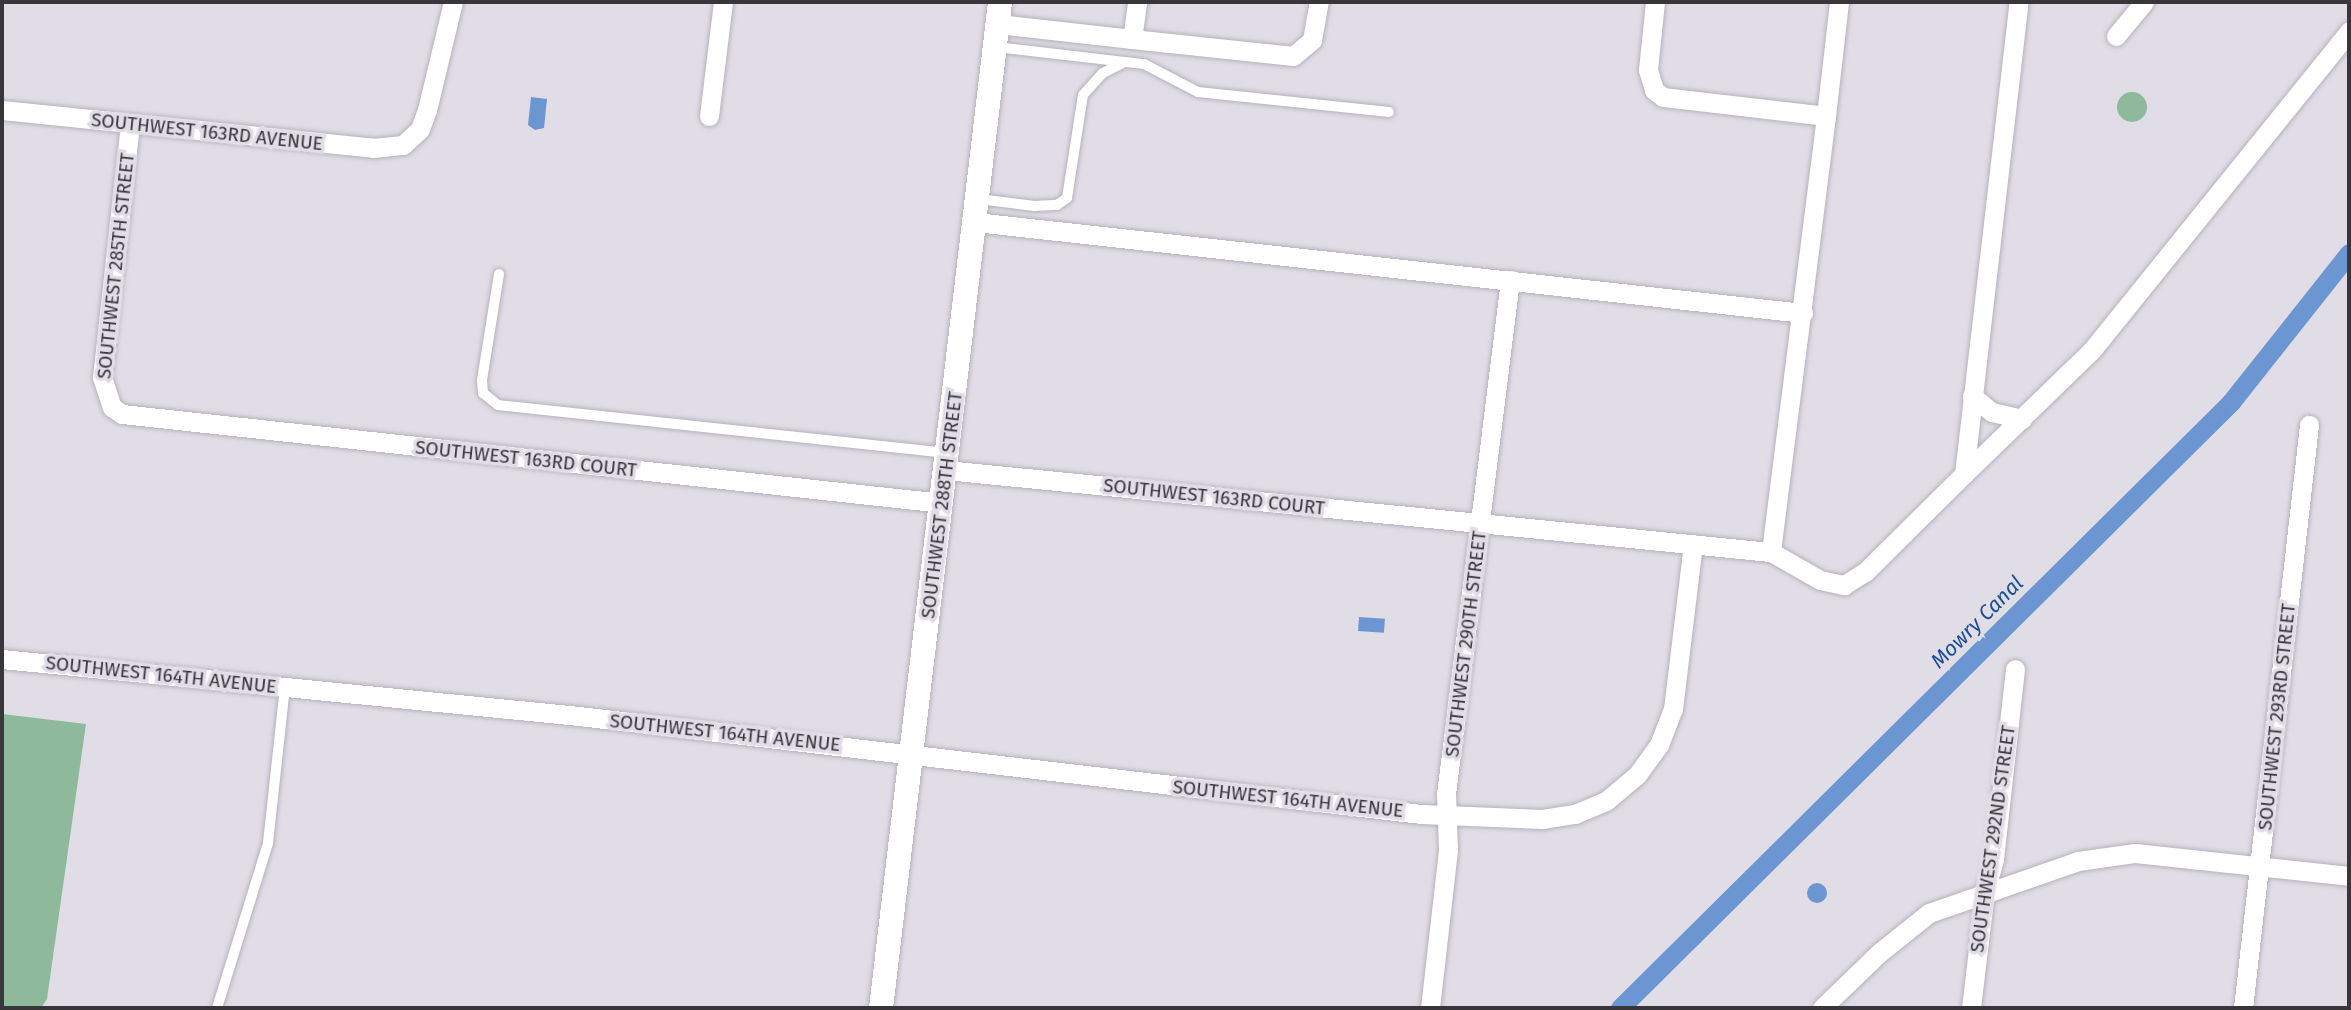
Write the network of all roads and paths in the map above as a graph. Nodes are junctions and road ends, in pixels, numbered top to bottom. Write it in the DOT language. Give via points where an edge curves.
graph roads {
  1 [pos="453,2"];
  2 [pos="723,2"];
  3 [pos="1137,2"];
  4 [pos="1319,2"];
  5 [pos="1655,2"];
  6 [pos="1839,2"];
  7 [pos="2018,2"];
  8 [pos="2144,2"];
  9 [pos="997,24"];
  10 [pos="2349,31"];
  11 [pos="2116,36"];
  12 [pos="1132,40"];
  13 [pos="1124,63"];
  14 [pos="2,110"];
  15 [pos="1389,112"];
  16 [pos="709,116"];
  17 [pos="1826,116"];
  18 [pos="131,124"];
  19 [pos="976,211"];
  20 [pos="499,274"];
  21 [pos="1510,280"];
  22 [pos="1803,313"];
  23 [pos="1972,396"];
  24 [pos="111,407"];
  25 [pos="2021,418"];
  26 [pos="2309,425"];
  27 [pos="947,462"];
  28 [pos="1964,474"];
  29 [pos="942,503"];
  30 [pos="1481,524"];
  31 [pos="1693,544"];
  32 [pos="1771,552"];
  33 [pos="2,659"];
  34 [pos="2015,669"];
  35 [pos="285,687"];
  36 [pos="912,756"];
  37 [pos="1447,813"];
  38 [pos="2259,867"];
  39 [pos="2349,876"];
  40 [pos="1984,891"];
  41 [pos="217,1008"];
  42 [pos="881,1008"];
  43 [pos="1430,1008"];
  44 [pos="1822,1008"];
  45 [pos="1970,1008"];
  46 [pos="2244,1008"];
  1 -- 18 [label="street, SOUTHWEST 163RD AVENUE" via="427,110 411,141 373,148"];
  2 -- 16 [label="street"];
  3 -- 12 [label="street"];
  4 -- 12 [label="street" via="1312,40 1293,56"];
  5 -- 17 [label="street" via="1648,70 1654,90 1663,97"];
  6 -- 17 [label="street"];
  7 -- 23 [label="street"];
  8 -- 11 [label="street"];
  9 -- 12 [label="street"];
  9 -- 13 [label="lane"];
  9 -- 19 [label="street, SOUTHWEST 288TH STREET"];
  10 -- 25 [label="street" via="2092,351"];
  13 -- 15 [label="lane" via="1144,64 1198,92"];
  13 -- 19 [label="lane" via="1103,73 1083,95 1067,198 1057,205"];
  14 -- 18 [label="street, SOUTHWEST 163RD AVENUE"];
  17 -- 22 [label="street"];
  18 -- 24 [label="street, SOUTHWEST 285TH STREET" via="102,377"];
  19 -- 21 [label="street"];
  19 -- 27 [label="street, SOUTHWEST 288TH STREET"];
  20 -- 27 [label="lane" via="482,380 483,393 498,405"];
  21 -- 22 [label="street"];
  21 -- 30 [label="street, SOUTHWEST 290TH STREET"];
  22 -- 32 [label="street"];
  23 -- 25 [label="street" via="1992,412"];
  23 -- 28 [label="street"];
  24 -- 29 [label="street, SOUTHWEST 163RD COURT" via="146,420"];
  25 -- 28 [label="street"];
  26 -- 38 [label="street, SOUTHWEST 293RD STREET"];
  27 -- 29 [label="street, SOUTHWEST 288TH STREET"];
  27 -- 30 [label="street, SOUTHWEST 163RD COURT"];
  28 -- 32 [label="street" via="1856,580 1844,585 1820,580"];
  29 -- 36 [label="street, SOUTHWEST 288TH STREET"];
  30 -- 31 [label="street, SOUTHWEST 163RD COURT"];
  30 -- 37 [label="street, SOUTHWEST 290TH STREET"];
  31 -- 32 [label="street, SOUTHWEST 163RD COURT"];
  31 -- 37 [label="street, SOUTHWEST 164TH AVENUE" via="1673,709 1659,745 1637,775 1597,806 1564,817"];
  33 -- 35 [label="street, SOUTHWEST 164TH AVENUE"];
  34 -- 40 [label="street, SOUTHWEST 292ND STREET" via="1994,859"];
  35 -- 36 [label="street, SOUTHWEST 164TH AVENUE"];
  35 -- 41 [label="lane" via="268,843"];
  36 -- 37 [label="street, SOUTHWEST 164TH AVENUE"];
  36 -- 42 [label="street, SOUTHWEST 288TH STREET"];
  37 -- 43 [label="street, SOUTHWEST 290TH STREET" via="1448,850"];
  38 -- 39 [label="street"];
  38 -- 40 [label="street" via="2118,854 2067,864"];
  38 -- 46 [label="street, SOUTHWEST 293RD STREET"];
  40 -- 44 [label="street" via="1916,922"];
  40 -- 45 [label="street, SOUTHWEST 292ND STREET"];
}
